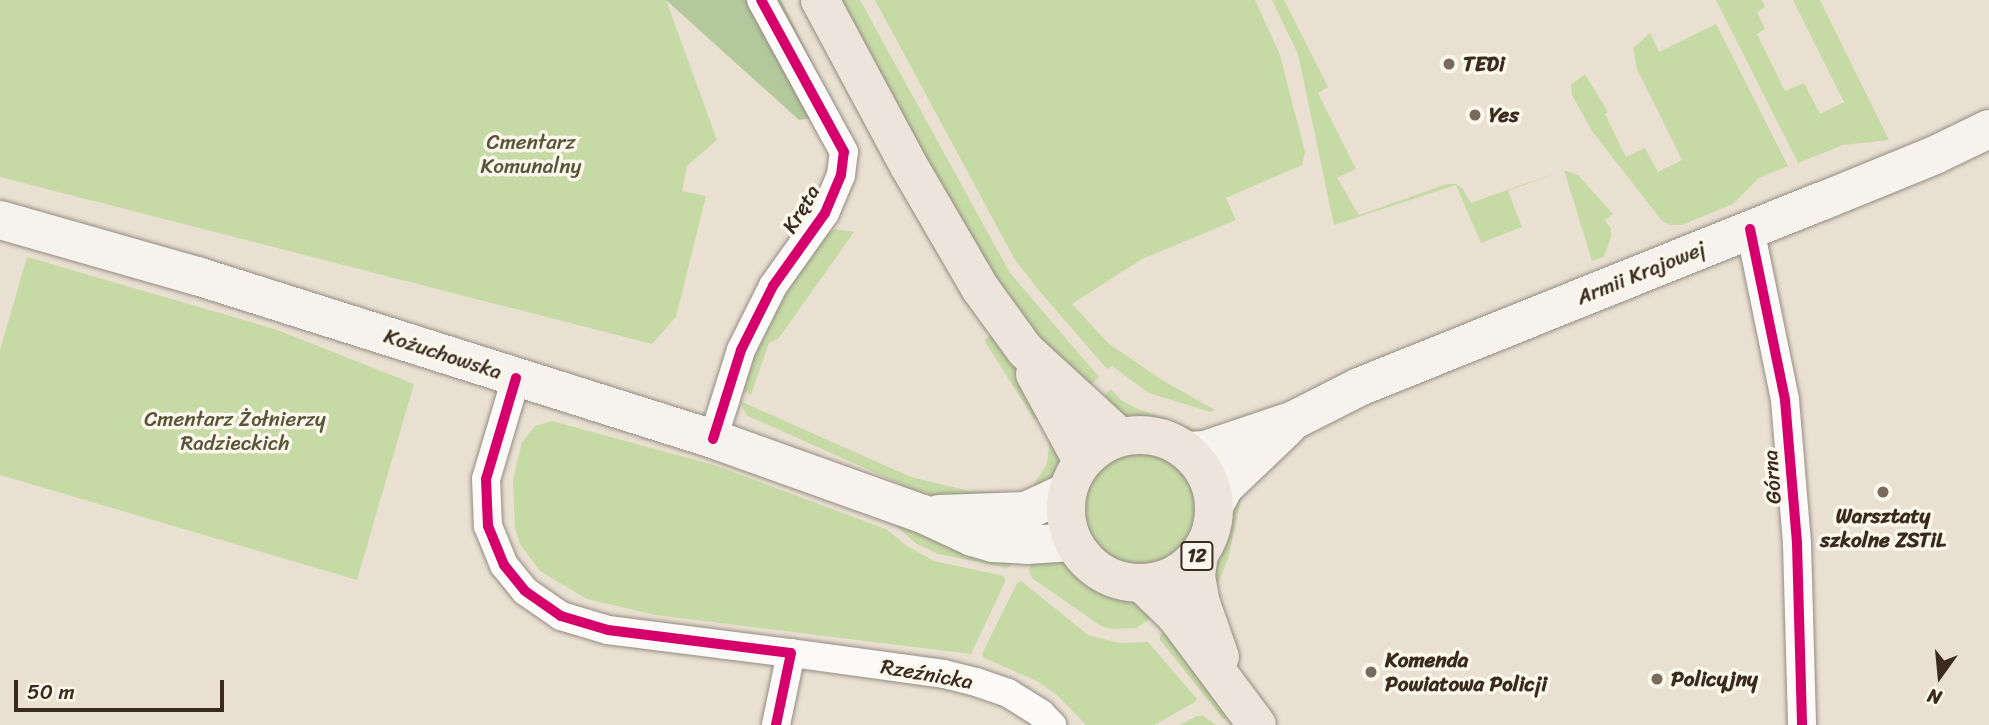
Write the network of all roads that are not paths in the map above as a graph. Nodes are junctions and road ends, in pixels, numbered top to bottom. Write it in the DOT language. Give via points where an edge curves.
graph roads {
  1 [pos="761,0"];
  2 [pos="820,0"];
  3 [pos="1989,129"];
  4 [pos="0,220"];
  5 [pos="1750,229"];
  6 [pos="1025,350"];
  7 [pos="516,378"];
  8 [pos="1294,420"];
  9 [pos="1120,437"];
  10 [pos="713,439"];
  11 [pos="1187,451"];
  12 [pos="1075,477"];
  13 [pos="1214,506"];
  14 [pos="923,514"];
  15 [pos="1073,542"];
  16 [pos="1199,554"];
  17 [pos="1142,583"];
  18 [pos="791,653"];
  19 [pos="1227,683"];
  20 [pos="776,725"];
  21 [pos="1052,725"];
  22 [pos="1257,725"];
  23 [pos="1802,725"];
  1 -- 10 [label="street, Kręta" via="844,152 841,175 825,213 773,286 741,349"];
  2 -- 6 [label="main road" via="955,250"];
  3 -- 5 [label="main road, Armii Krajowej"];
  4 -- 7 [label="main road, Kożuchowska" via="197,276"];
  5 -- 8 [label="main road, Armii Krajowej" via="1371,382"];
  5 -- 23 [label="street, Górna" via="1785,400 1797,544"];
  6 -- 9 [label="main road"];
  6 -- 12 [label="main road"];
  7 -- 10 [label="main road, Kożuchowska"];
  7 -- 18 [label="street, Rzeźnicka" via="486,479 488,526 504,565 525,591 561,616 608,630"];
  8 -- 11 [label="main road, Armii Krajowej" via="1205,450"];
  8 -- 13 [label="main road, Armii Krajowej" via="1224,487"];
  9 -- 11 [label="main road" via="1155,436"];
  9 -- 12 [label="main road" via="1100,446"];
  10 -- 14 [label="main road, Kożuchowska"];
  11 -- 13 [label="main road" via="1201,466"];
  12 -- 14 [label="main road, Kożuchowska" via="1026,511"];
  12 -- 15 [label="main road" via="1066,518"];
  13 -- 16 [label="main road, 12" via="1210,531"];
  14 -- 15 [label="main road, Kożuchowska" via="993,543"];
  15 -- 17 [label="main road" via="1102,572"];
  16 -- 17 [label="main road, 12" via="1173,575"];
  16 -- 19 [label="main road, 12" via="1196,576 1201,603"];
  17 -- 19 [label="main road, 12" via="1175,615"];
  18 -- 20 [label="street"];
  18 -- 21 [label="street, Rzeźnicka" via="976,682 1008,694"];
  19 -- 22 [label="main road, 12"];
}
